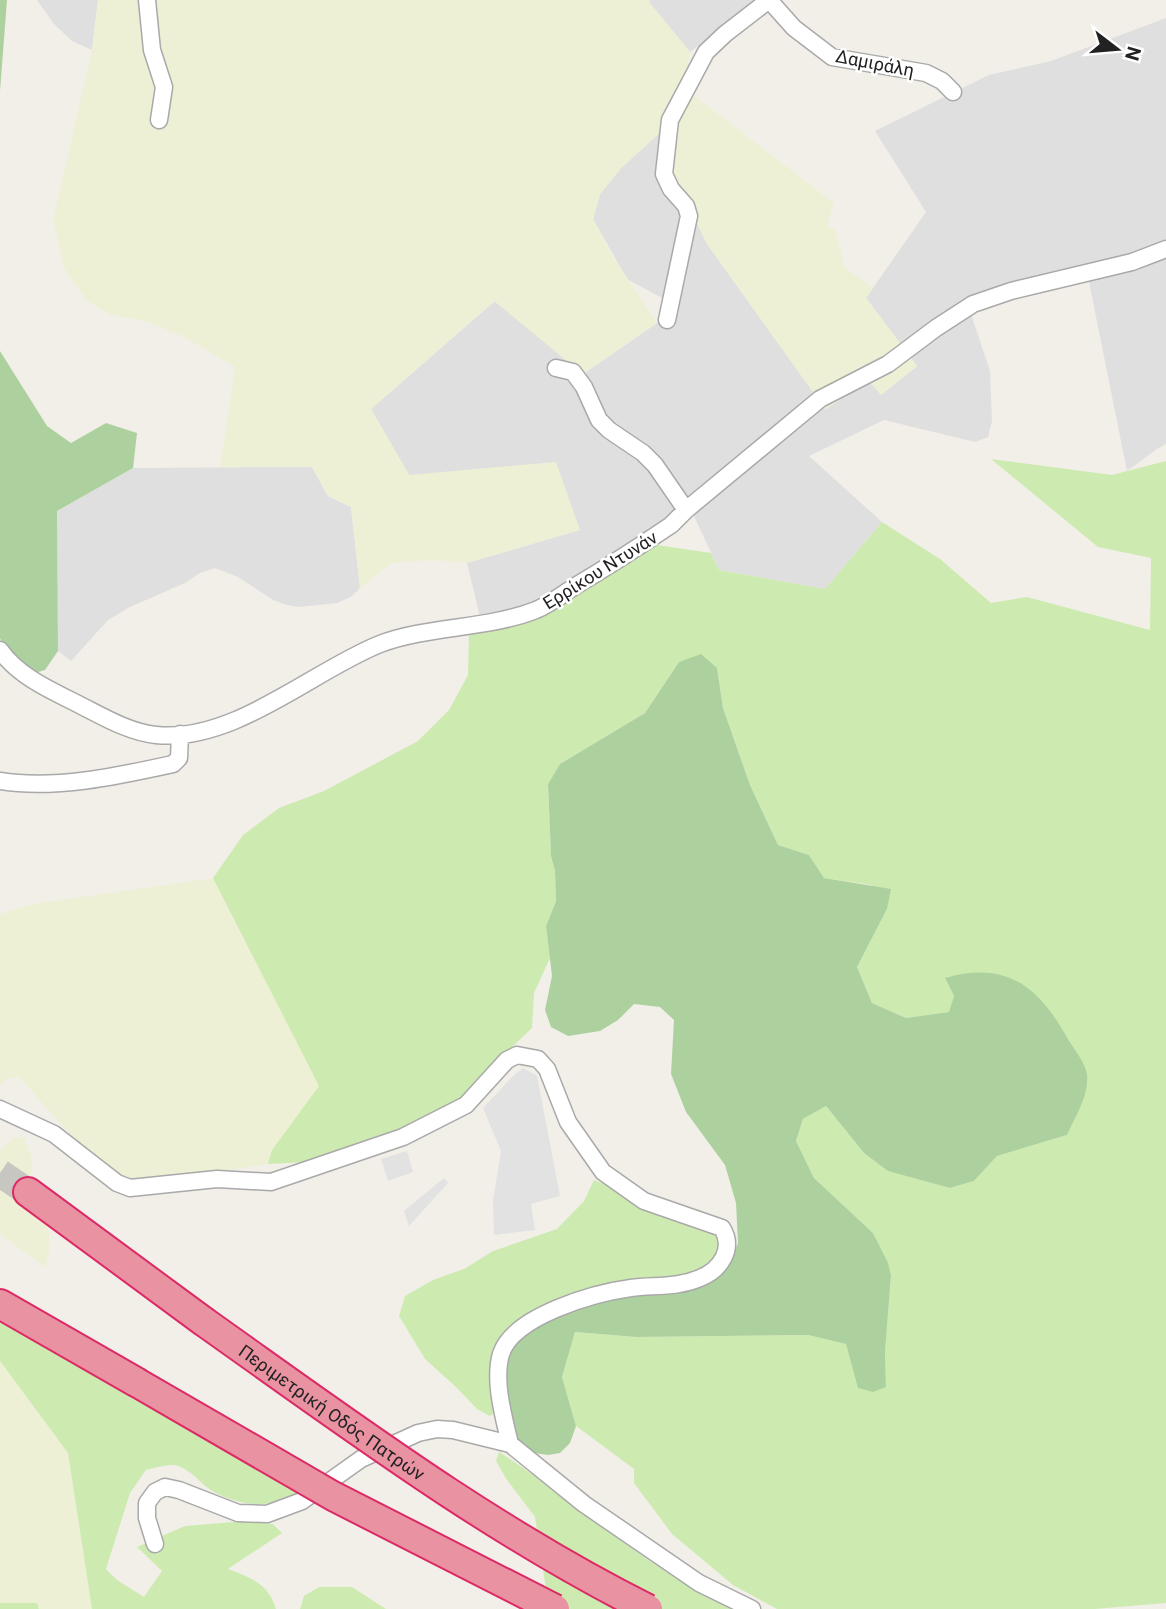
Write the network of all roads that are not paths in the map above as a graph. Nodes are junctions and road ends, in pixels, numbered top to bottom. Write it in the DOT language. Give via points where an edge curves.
graph roads {
  1 [pos="147,0"];
  2 [pos="769,0"];
  3 [pos="953,92"];
  4 [pos="159,120"];
  5 [pos="1166,249"];
  6 [pos="667,320"];
  7 [pos="556,368"];
  8 [pos="686,510"];
  9 [pos="0,650"];
  10 [pos="180,734"];
  11 [pos="0,782"];
  12 [pos="0,1109"];
  13 [pos="28,1192"];
  14 [pos="0,1304"];
  15 [pos="510,1444"];
  16 [pos="155,1544"];
  17 [pos="555,1609"];
  18 [pos="648,1609"];
  19 [pos="752,1609"];
  1 -- 4 [label="street" via="152,50 164,87"];
  2 -- 3 [label="street, Δαμιράλη" via="794,28 832,57 926,73"];
  2 -- 6 [label="street" via="706,52 670,120 664,174 688,216"];
  5 -- 8 [label="street, Ερρίκου Ντυνάν" via="973,304 888,364 820,399"];
  7 -- 8 [label="street" via="573,372 599,421 643,453"];
  8 -- 10 [label="street, Ερρίκου Ντυνάν" via="633,551 537,609 388,641 259,709"];
  9 -- 10 [label="street, Ερρίκου Ντυνάν" via="24,674 108,719 148,733"];
  10 -- 11 [label="street" via="178,758 173,764 117,777 21,785"];
  12 -- 15 [label="street" via="54,1134 130,1188 217,1179 271,1182 403,1138 466,1105 507,1060 517,1055 538,1059 547,1069 568,1122 603,1172 644,1201 722,1228 728,1250 722,1262 701,1278 574,1302 510,1337 500,1355 499,1379"];
  13 -- 18 [label="highway, Περιμετρική Οδός Πατρών, bridge" via="358,1432 496,1522"];
  14 -- 17 [label="highway, bridge" via="333,1496"];
  15 -- 16 [label="street" via="453,1430 418,1433 361,1459 302,1501 267,1514 238,1513 165,1487 147,1503"];
  15 -- 19 [label="street" via="584,1504 699,1583"];
}
